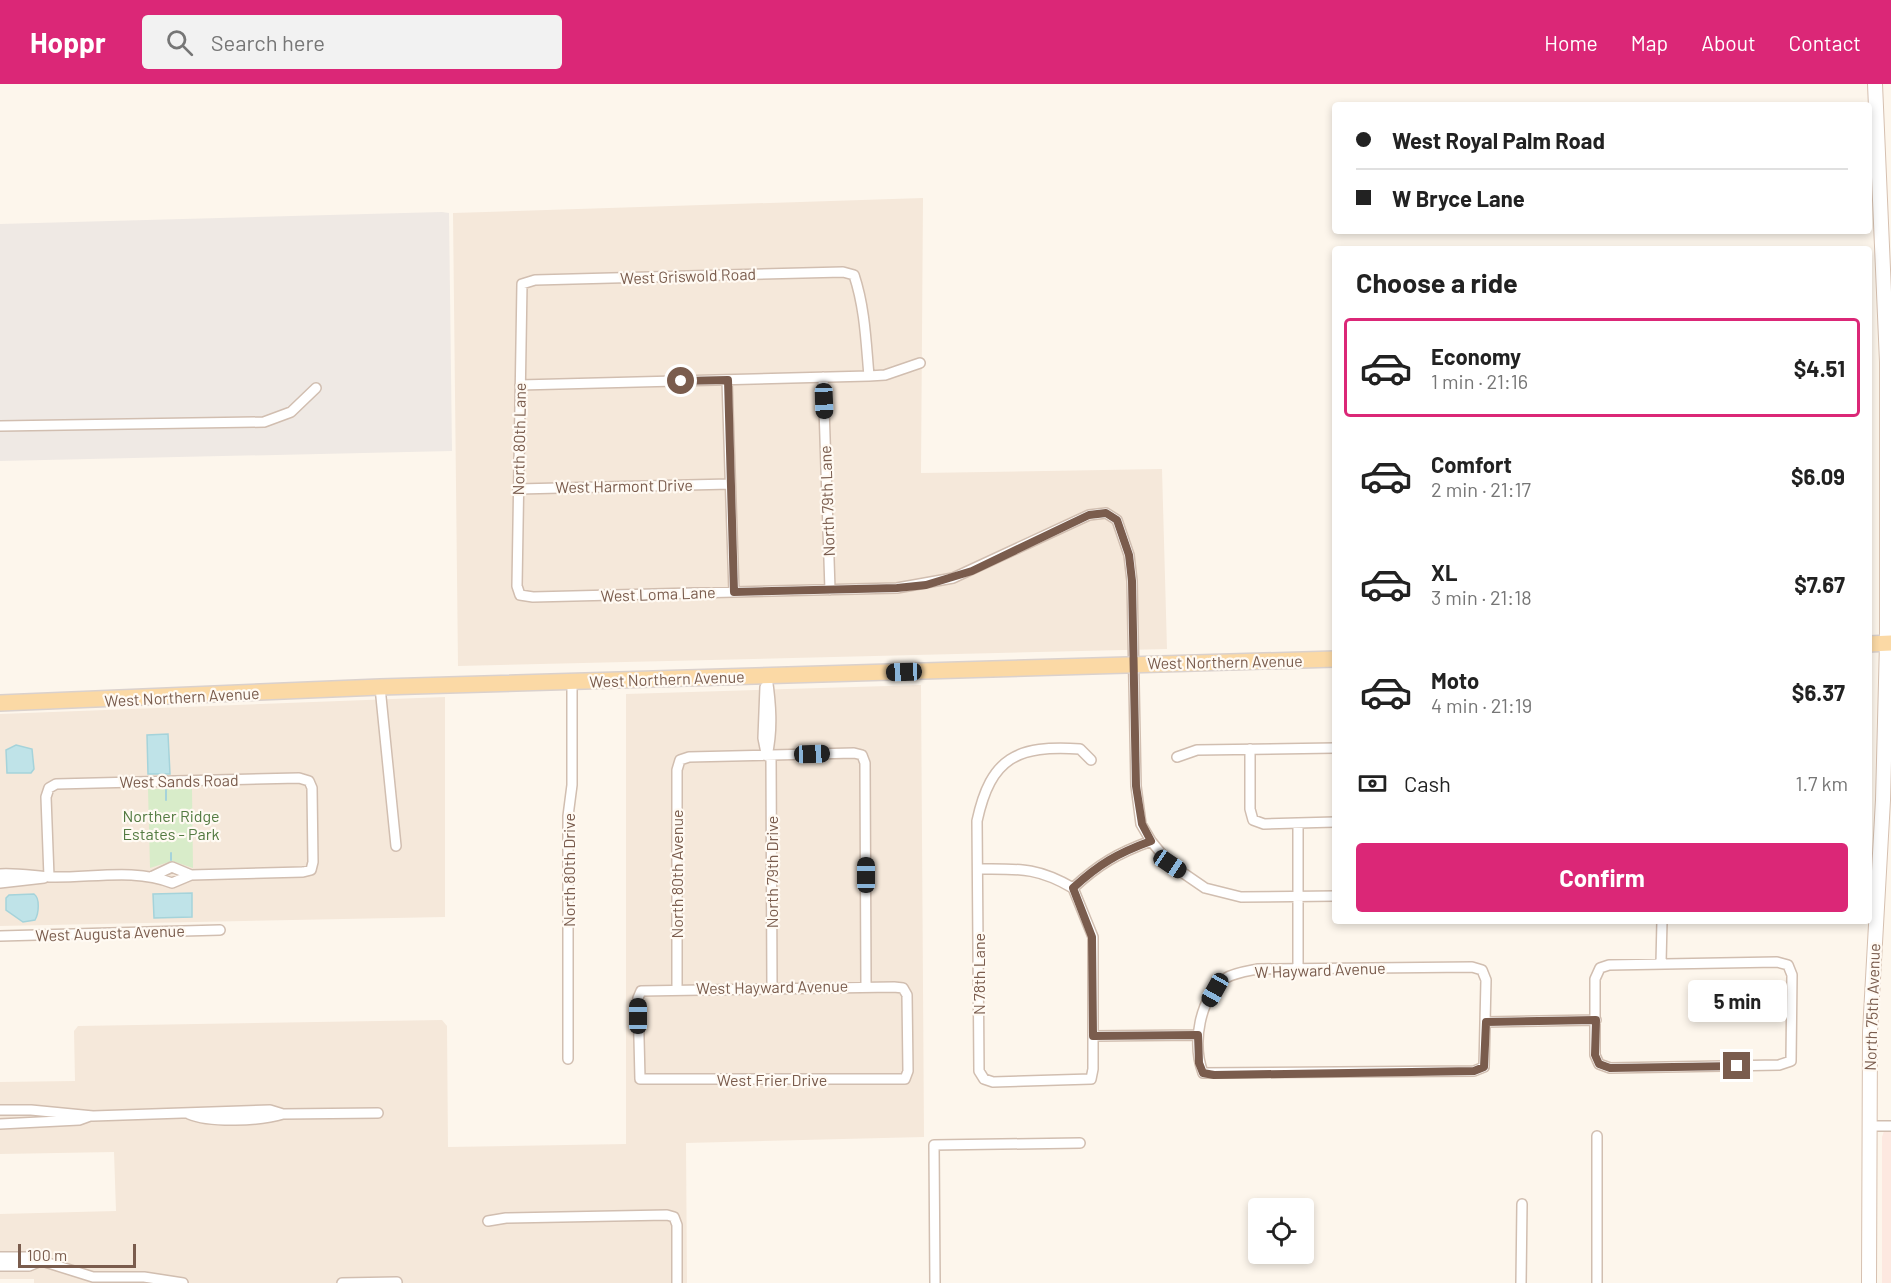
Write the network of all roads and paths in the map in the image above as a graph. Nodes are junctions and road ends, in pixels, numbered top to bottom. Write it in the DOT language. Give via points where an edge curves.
graph roads {
  1 [pos="1875,84"];
  2 [pos="522,284"];
  3 [pos="920,363"];
  4 [pos="869,376"];
  5 [pos="824,377"];
  6 [pos="728,380"];
  7 [pos="520,385"];
  8 [pos="316,387"];
  9 [pos="0,426"];
  10 [pos="730,484"];
  11 [pos="518,489"];
  12 [pos="830,590"];
  13 [pos="734,592"];
  14 [pos="520,595"];
  15 [pos="1889,643"];
  16 [pos="1872,644"];
  17 [pos="1332,659"];
  18 [pos="1133,665"];
  19 [pos="767,676"];
  20 [pos="572,682"];
  21 [pos="380,687"];
  22 [pos="0,703"];
  23 [pos="1332,748"];
  24 [pos="1250,750"];
  25 [pos="769,756"];
  26 [pos="1177,757"];
  27 [pos="1091,760"];
  28 [pos="1332,822"];
  29 [pos="1298,823"];
  30 [pos="1151,841"];
  31 [pos="396,846"];
  32 [pos="979,869"];
  33 [pos="0,874"];
  34 [pos="191,875"];
  35 [pos="153,876"];
  36 [pos="49,877"];
  37 [pos="20,878"];
  38 [pos="0,883"];
  39 [pos="1873,883"];
  40 [pos="1073,888"];
  41 [pos="1332,896"];
  42 [pos="1297,897"];
  43 [pos="1662,924"];
  44 [pos="220,930"];
  45 [pos="0,936"];
  46 [pos="1661,963"];
  47 [pos="1298,969"];
  48 [pos="866,986"];
  49 [pos="677,988"];
  50 [pos="772,988"];
  51 [pos="1596,1020"];
  52 [pos="1486,1022"];
  53 [pos="1198,1035"];
  54 [pos="1093,1036"];
  55 [pos="568,1059"];
  56 [pos="640,1079"];
  57 [pos="905,1079"];
  58 [pos="0,1110"];
  59 [pos="15,1110"];
  60 [pos="378,1113"];
  61 [pos="93,1116"];
  62 [pos="0,1124"];
  63 [pos="15,1124"];
  64 [pos="1891,1125"];
  65 [pos="1869,1126"];
  66 [pos="1597,1136"];
  67 [pos="1080,1143"];
  68 [pos="1522,1203"];
  69 [pos="488,1221"];
  70 [pos="0,1257"];
  71 [pos="15,1262"];
  72 [pos="0,1266"];
  73 [pos="397,1282"];
  74 [pos="183,1283"];
  75 [pos="342,1283"];
  76 [pos="677,1283"];
  77 [pos="934,1283"];
  78 [pos="1521,1283"];
  79 [pos="1597,1283"];
  80 [pos="1869,1283"];
  1 -- 15 [label="main road, North 75th Avenue" via="1887,362"];
  2 -- 4 [label="street, West Griswold Road" via="535,280 843,272 854,275 865,326"];
  2 -- 7 [label="street, North 80th Lane"];
  3 -- 4 [label="street"];
  4 -- 5 [label="street"];
  5 -- 6 [label="street"];
  5 -- 12 [label="street, North 79th Lane"];
  6 -- 7 [label="street"];
  6 -- 10 [label="street"];
  7 -- 11 [label="street, North 80th Lane"];
  8 -- 9 [label="street" via="291,412 264,422"];
  10 -- 11 [label="street, West Harmont Drive"];
  10 -- 13 [label="street"];
  11 -- 14 [label="street, North 80th Lane"];
  12 -- 13 [label="street, West Loma Lane"];
  12 -- 18 [label="street, West Loma Lane" via="897,588 953,578 1089,515 1106,513 1117,520 1129,555"];
  13 -- 14 [label="street, West Loma Lane"];
  15 -- 16 [label="main road"];
  15 -- 39 [label="main road, North 75th Avenue" via="1883,800"];
  17 -- 18 [label="main road, West Northern Avenue"];
  18 -- 19 [label="main road, West Northern Avenue"];
  18 -- 30 [label="street" via="1136,786 1142,824"];
  19 -- 20 [label="main road, West Northern Avenue"];
  19 -- 25 [label="street, North 79th Drive"];
  20 -- 21 [label="main road, West Northern Avenue"];
  20 -- 55 [label="street, North 80th Drive"];
  21 -- 22 [label="main road, West Northern Avenue"];
  21 -- 31 [label="street"];
  23 -- 24 [label="street"];
  24 -- 26 [label="street" via="1197,750"];
  24 -- 29 [label="street" via="1253,820 1264,824"];
  25 -- 48 [label="street" via="862,755"];
  25 -- 49 [label="street, North 80th Avenue" via="680,760"];
  25 -- 50 [label="street, North 79th Drive"];
  27 -- 32 [label="street, N 78th Lane" via="1080,749 1052,747 1019,753 995,771 983,794 977,821"];
  28 -- 29 [label="street"];
  29 -- 42 [label="street"];
  30 -- 40 [label="street" via="1118,853"];
  30 -- 42 [label="street" via="1170,864 1205,888 1241,897"];
  32 -- 40 [label="street" via="1032,870 1049,874"];
  32 -- 54 [label="street, N 78th Lane" via="980,1071 984,1079 1091,1079"];
  33 -- 37 [label="street"];
  34 -- 35 [label="street" via="172,867"];
  34 -- 35 [label="street" via="172,884"];
  34 -- 36 [label="street, West Sands Road" via="311,870 309,781 299,778 56,784 49,788 46,797"];
  35 -- 36 [label="street"];
  36 -- 37 [label="street"];
  37 -- 38 [label="street"];
  39 -- 65 [label="main road, North 75th Avenue"];
  40 -- 54 [label="street" via="1092,937"];
  41 -- 42 [label="street"];
  42 -- 47 [label="street"];
  43 -- 46 [label="street"];
  44 -- 45 [label="street, West Augusta Avenue"];
  46 -- 51 [label="street" via="1599,968 1595,979"];
  46 -- 51 [label="street" via="1788,965 1792,975 1791,1061 1779,1065 1610,1068 1599,1064 1595,1055"];
  47 -- 52 [label="street, W Hayward Avenue" via="1472,967 1482,970 1486,981"];
  47 -- 53 [label="street, W Hayward Avenue" via="1258,969 1227,977 1204,1008"];
  48 -- 50 [label="street, West Hayward Avenue"];
  48 -- 57 [label="street, West Hayward Avenue" via="903,988 907,995"];
  49 -- 50 [label="street, West Hayward Avenue"];
  49 -- 56 [label="street, West Hayward Avenue" via="640,991"];
  51 -- 52 [label="street"];
  52 -- 53 [label="street, W Hayward Avenue" via="1484,1067 1474,1071 1203,1073"];
  53 -- 54 [label="street"];
  56 -- 57 [label="street, West Frier Drive"];
  58 -- 59 [label="street"];
  59 -- 61 [label="street"];
  59 -- 63 [label="street"];
  60 -- 61 [label="street" via="201,1110 189,1114"];
  61 -- 63 [label="street"];
  62 -- 63 [label="street"];
  64 -- 65 [label="street"];
  65 -- 80 [label="main road, North 75th Avenue"];
  66 -- 79 [label="street"];
  67 -- 77 [label="street" via="934,1145"];
  68 -- 78 [label="street"];
  69 -- 76 [label="street" via="674,1217"];
  70 -- 71 [label="street"];
  71 -- 72 [label="street"];
  71 -- 74 [label="street" via="43,1260 93,1278 144,1277"];
  73 -- 75 [label="street"];
}
